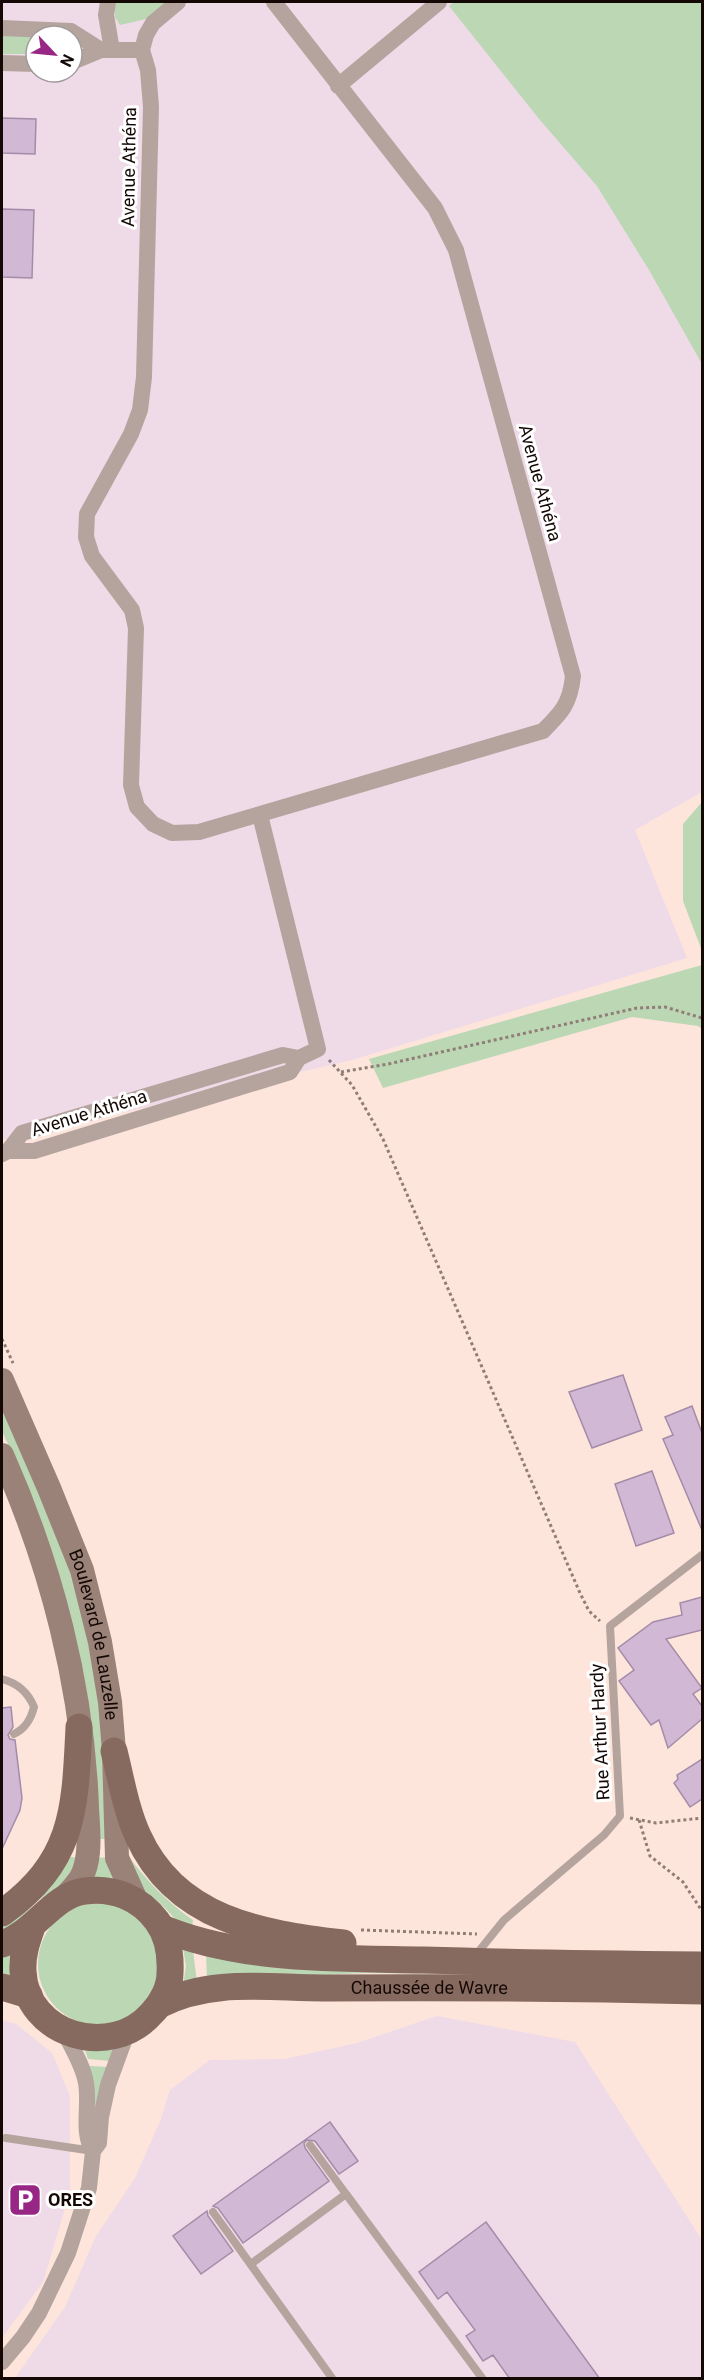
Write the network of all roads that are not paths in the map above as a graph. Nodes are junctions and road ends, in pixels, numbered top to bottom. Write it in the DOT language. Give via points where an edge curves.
graph roads {
  1 [pos="108,2"];
  2 [pos="178,2"];
  3 [pos="274,2"];
  4 [pos="439,2"];
  5 [pos="2,28"];
  6 [pos="107,50"];
  7 [pos="142,50"];
  8 [pos="84,58"];
  9 [pos="2,63"];
  10 [pos="24,64"];
  11 [pos="338,86"];
  12 [pos="260,815"];
  13 [pos="5,1153"];
  14 [pos="2,1380"];
  15 [pos="2,1455"];
  16 [pos="702,1555"];
  17 [pos="2,1679"];
  18 [pos="79,1727"];
  19 [pos="14,1734"];
  20 [pos="114,1751"];
  21 [pos="65,1897"];
  22 [pos="136,1900"];
  23 [pos="2,1913"];
  24 [pos="32,1927"];
  25 [pos="162,1928"];
  26 [pos="2,1944"];
  27 [pos="464,1961"];
  28 [pos="702,1965"];
  29 [pos="2,1987"];
  30 [pos="702,1991"];
  31 [pos="29,1995"];
  32 [pos="159,2005"];
  33 [pos="64,2032"];
  34 [pos="127,2033"];
  35 [pos="6,2138"];
  36 [pos="310,2145"];
  37 [pos="93,2151"];
  38 [pos="346,2193"];
  39 [pos="213,2212"];
  40 [pos="251,2264"];
  41 [pos="2,2362"];
  42 [pos="332,2379"];
  43 [pos="482,2379"];
  1 -- 6 [label="street"];
  2 -- 7 [label="street" via="153,23"];
  3 -- 11 [label="street, Avenue Athéna"];
  4 -- 11 [label="street"];
  5 -- 6 [label="street" via="71,31"];
  6 -- 7 [label="street"];
  6 -- 8 [label="street"];
  7 -- 12 [label="street, Avenue Athéna" via="151,107 144,377 140,410 87,514 86,537 92,556 132,610 136,628 131,785 137,807 153,824 172,833 199,832"];
  9 -- 10 [label="street"];
  11 -- 12 [label="street, Avenue Athéna" via="435,208 456,250 573,676 571,695 562,713 543,731"];
  12 -- 13 [label="street, Avenue Athéna" via="318,1049 299,1058 290,1072 34,1151"];
  14 -- 20 [label="main road, Boulevard de Lauzelle" via="82,1570 102,1652"];
  15 -- 18 [label="main road, Boulevard de Lauzelle" via="46,1573 65,1646"];
  16 -- 27 [label="lane, Rue Arthur Hardy" via="610,1626 620,1816 604,1835 504,1920"];
  17 -- 19 [label="lane" via="25,1691 34,1707 26,1725"];
  18 -- 21 [label="main road, Boulevard de Lauzelle" via="86,1787 87,1852 80,1880"];
  18 -- 23 [label="main road" via="74,1805 60,1850 37,1882"];
  20 -- 22 [label="main road, Boulevard de Lauzelle" via="116,1852"];
  20 -- 27 [label="main road" via="130,1814 144,1847 160,1874 203,1909 255,1929 340,1943 429,1948"];
  21 -- 22 [label="main road, Chaussée de Wavre" via="101,1890"];
  21 -- 24 [label="main road, Chaussée de Wavre"];
  22 -- 25 [label="main road, Chaussée de Wavre"];
  24 -- 26 [label="main road, Chaussée de Wavre"];
  24 -- 31 [label="main road, Chaussée de Wavre" via="24,1949 22,1972"];
  25 -- 27 [label="main road, Chaussée de Wavre" via="199,1941 291,1955"];
  25 -- 32 [label="main road, Chaussée de Wavre" via="171,1953 170,1980"];
  27 -- 28 [label="main road, Chaussée de Wavre"];
  29 -- 31 [label="main road"];
  30 -- 32 [label="main road, Chaussée de Wavre" via="224,1986 179,1995"];
  31 -- 33 [label="main road, Chaussée de Wavre" via="43,2017"];
  32 -- 34 [label="main road, Chaussée de Wavre"];
  33 -- 34 [label="main road, Chaussée de Wavre" via="106,2039"];
  33 -- 37 [label="street" via="86,2080 87,2142"];
  34 -- 37 [label="street" via="108,2085 99,2143"];
  35 -- 37 [label="lane"];
  36 -- 38 [label="lane"];
  37 -- 41 [label="street" via="89,2188 61,2270 34,2321"];
  38 -- 40 [label="lane"];
  38 -- 43 [label="lane"];
  39 -- 40 [label="lane"];
  40 -- 42 [label="lane"];
}
